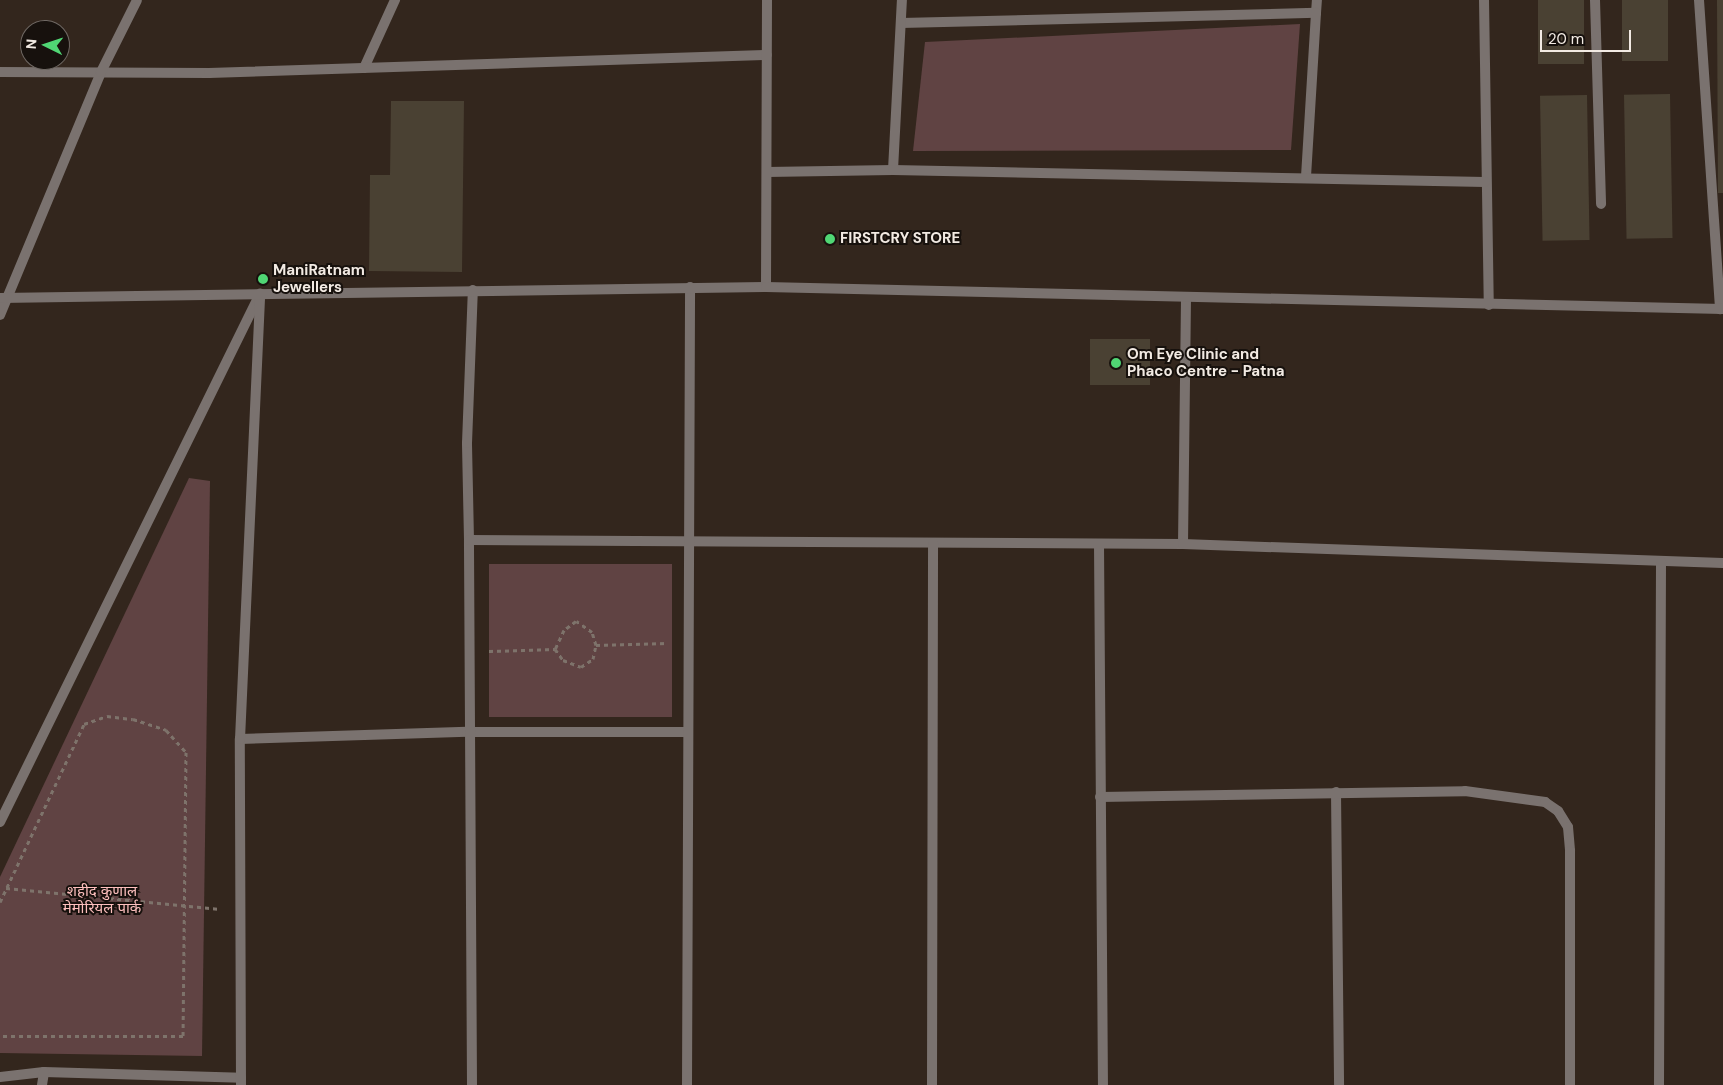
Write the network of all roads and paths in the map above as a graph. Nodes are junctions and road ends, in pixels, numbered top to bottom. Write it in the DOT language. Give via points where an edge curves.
graph roads {
  1 [pos="137,0"];
  2 [pos="395,0"];
  3 [pos="767,0"];
  4 [pos="902,0"];
  5 [pos="1317,0"];
  6 [pos="1484,0"];
  7 [pos="1595,0"];
  8 [pos="1699,0"];
  9 [pos="1316,13"];
  10 [pos="901,23"];
  11 [pos="768,55"];
  12 [pos="364,68"];
  13 [pos="0,72"];
  14 [pos="101,72"];
  15 [pos="893,170"];
  16 [pos="767,172"];
  17 [pos="1306,178"];
  18 [pos="1485,182"];
  19 [pos="1601,204"];
  20 [pos="690,287"];
  21 [pos="766,287"];
  22 [pos="473,290"];
  23 [pos="260,294"];
  24 [pos="4,297"];
  25 [pos="1186,297"];
  26 [pos="1489,305"];
  27 [pos="1722,309"];
  28 [pos="0,314"];
  29 [pos="469,540"];
  30 [pos="690,542"];
  31 [pos="934,543"];
  32 [pos="1099,544"];
  33 [pos="1183,544"];
  34 [pos="1661,562"];
  35 [pos="1723,563"];
  36 [pos="689,642"];
  37 [pos="596,645"];
  38 [pos="555,649"];
  39 [pos="468,652"];
  40 [pos="468,732"];
  41 [pos="687,732"];
  42 [pos="240,739"];
  43 [pos="1336,792"];
  44 [pos="1100,797"];
  45 [pos="0,822"];
  46 [pos="6,888"];
  47 [pos="0,902"];
  48 [pos="185,908"];
  49 [pos="241,909"];
  50 [pos="0,1036"];
  51 [pos="44,1072"];
  52 [pos="0,1077"];
  53 [pos="241,1082"];
  54 [pos="42,1085"];
  55 [pos="472,1085"];
  56 [pos="687,1085"];
  57 [pos="932,1085"];
  58 [pos="1103,1085"];
  59 [pos="1339,1085"];
  60 [pos="1570,1085"];
  61 [pos="1659,1085"];
  1 -- 14 [label="street"];
  2 -- 12 [label="street"];
  3 -- 11 [label="street"];
  4 -- 10 [label="street"];
  5 -- 9 [label="street"];
  6 -- 18 [label="street"];
  7 -- 19 [label="street"];
  8 -- 27 [label="street"];
  9 -- 10 [label="street"];
  9 -- 17 [label="street"];
  10 -- 15 [label="street"];
  11 -- 12 [label="street"];
  11 -- 16 [label="street"];
  12 -- 14 [label="street"];
  13 -- 14 [label="street"];
  14 -- 24 [label="street"];
  15 -- 16 [label="street"];
  15 -- 17 [label="street"];
  16 -- 21 [label="street"];
  17 -- 18 [label="street"];
  18 -- 26 [label="street"];
  20 -- 21 [label="street"];
  20 -- 22 [label="street"];
  20 -- 30 [label="street"];
  21 -- 25 [label="street"];
  22 -- 23 [label="street"];
  22 -- 29 [label="street" via="467,443"];
  23 -- 24 [label="street"];
  23 -- 42 [label="street"];
  23 -- 45 [label="street"];
  24 -- 28 [label="street"];
  25 -- 26 [label="street"];
  25 -- 33 [label="street"];
  26 -- 27 [label="street"];
  29 -- 30 [label="street"];
  29 -- 39 [label="street"];
  30 -- 31 [label="street"];
  30 -- 36 [label="street"];
  31 -- 32 [label="street"];
  31 -- 57 [label="street"];
  32 -- 33 [label="street"];
  32 -- 44 [label="street"];
  33 -- 34 [label="street"];
  34 -- 35 [label="street"];
  34 -- 61 [label="street"];
  36 -- 37 [label="path"];
  36 -- 41 [label="street"];
  37 -- 38 [label="path" via="593,659 581,667 563,660"];
  37 -- 38 [label="path" via="592,632 576,621 564,630"];
  38 -- 39 [label="path"];
  39 -- 40 [label="street"];
  40 -- 41 [label="street"];
  40 -- 42 [label="street"];
  40 -- 55 [label="street"];
  41 -- 56 [label="street"];
  42 -- 49 [label="street"];
  43 -- 44 [label="street"];
  43 -- 59 [label="street"];
  43 -- 60 [label="street" via="1501,794 1545,802 1558,811 1568,827 1570,851"];
  44 -- 58 [label="street"];
  46 -- 47 [label="path"];
  46 -- 48 [label="path"];
  46 -- 48 [label="path" via="84,724 107,716 133,719 166,730 186,752"];
  48 -- 49 [label="path"];
  48 -- 50 [label="path" via="183,1036"];
  49 -- 53 [label="street"];
  51 -- 52 [label="street"];
  51 -- 53 [label="street"];
  51 -- 54 [label="street"];
}
